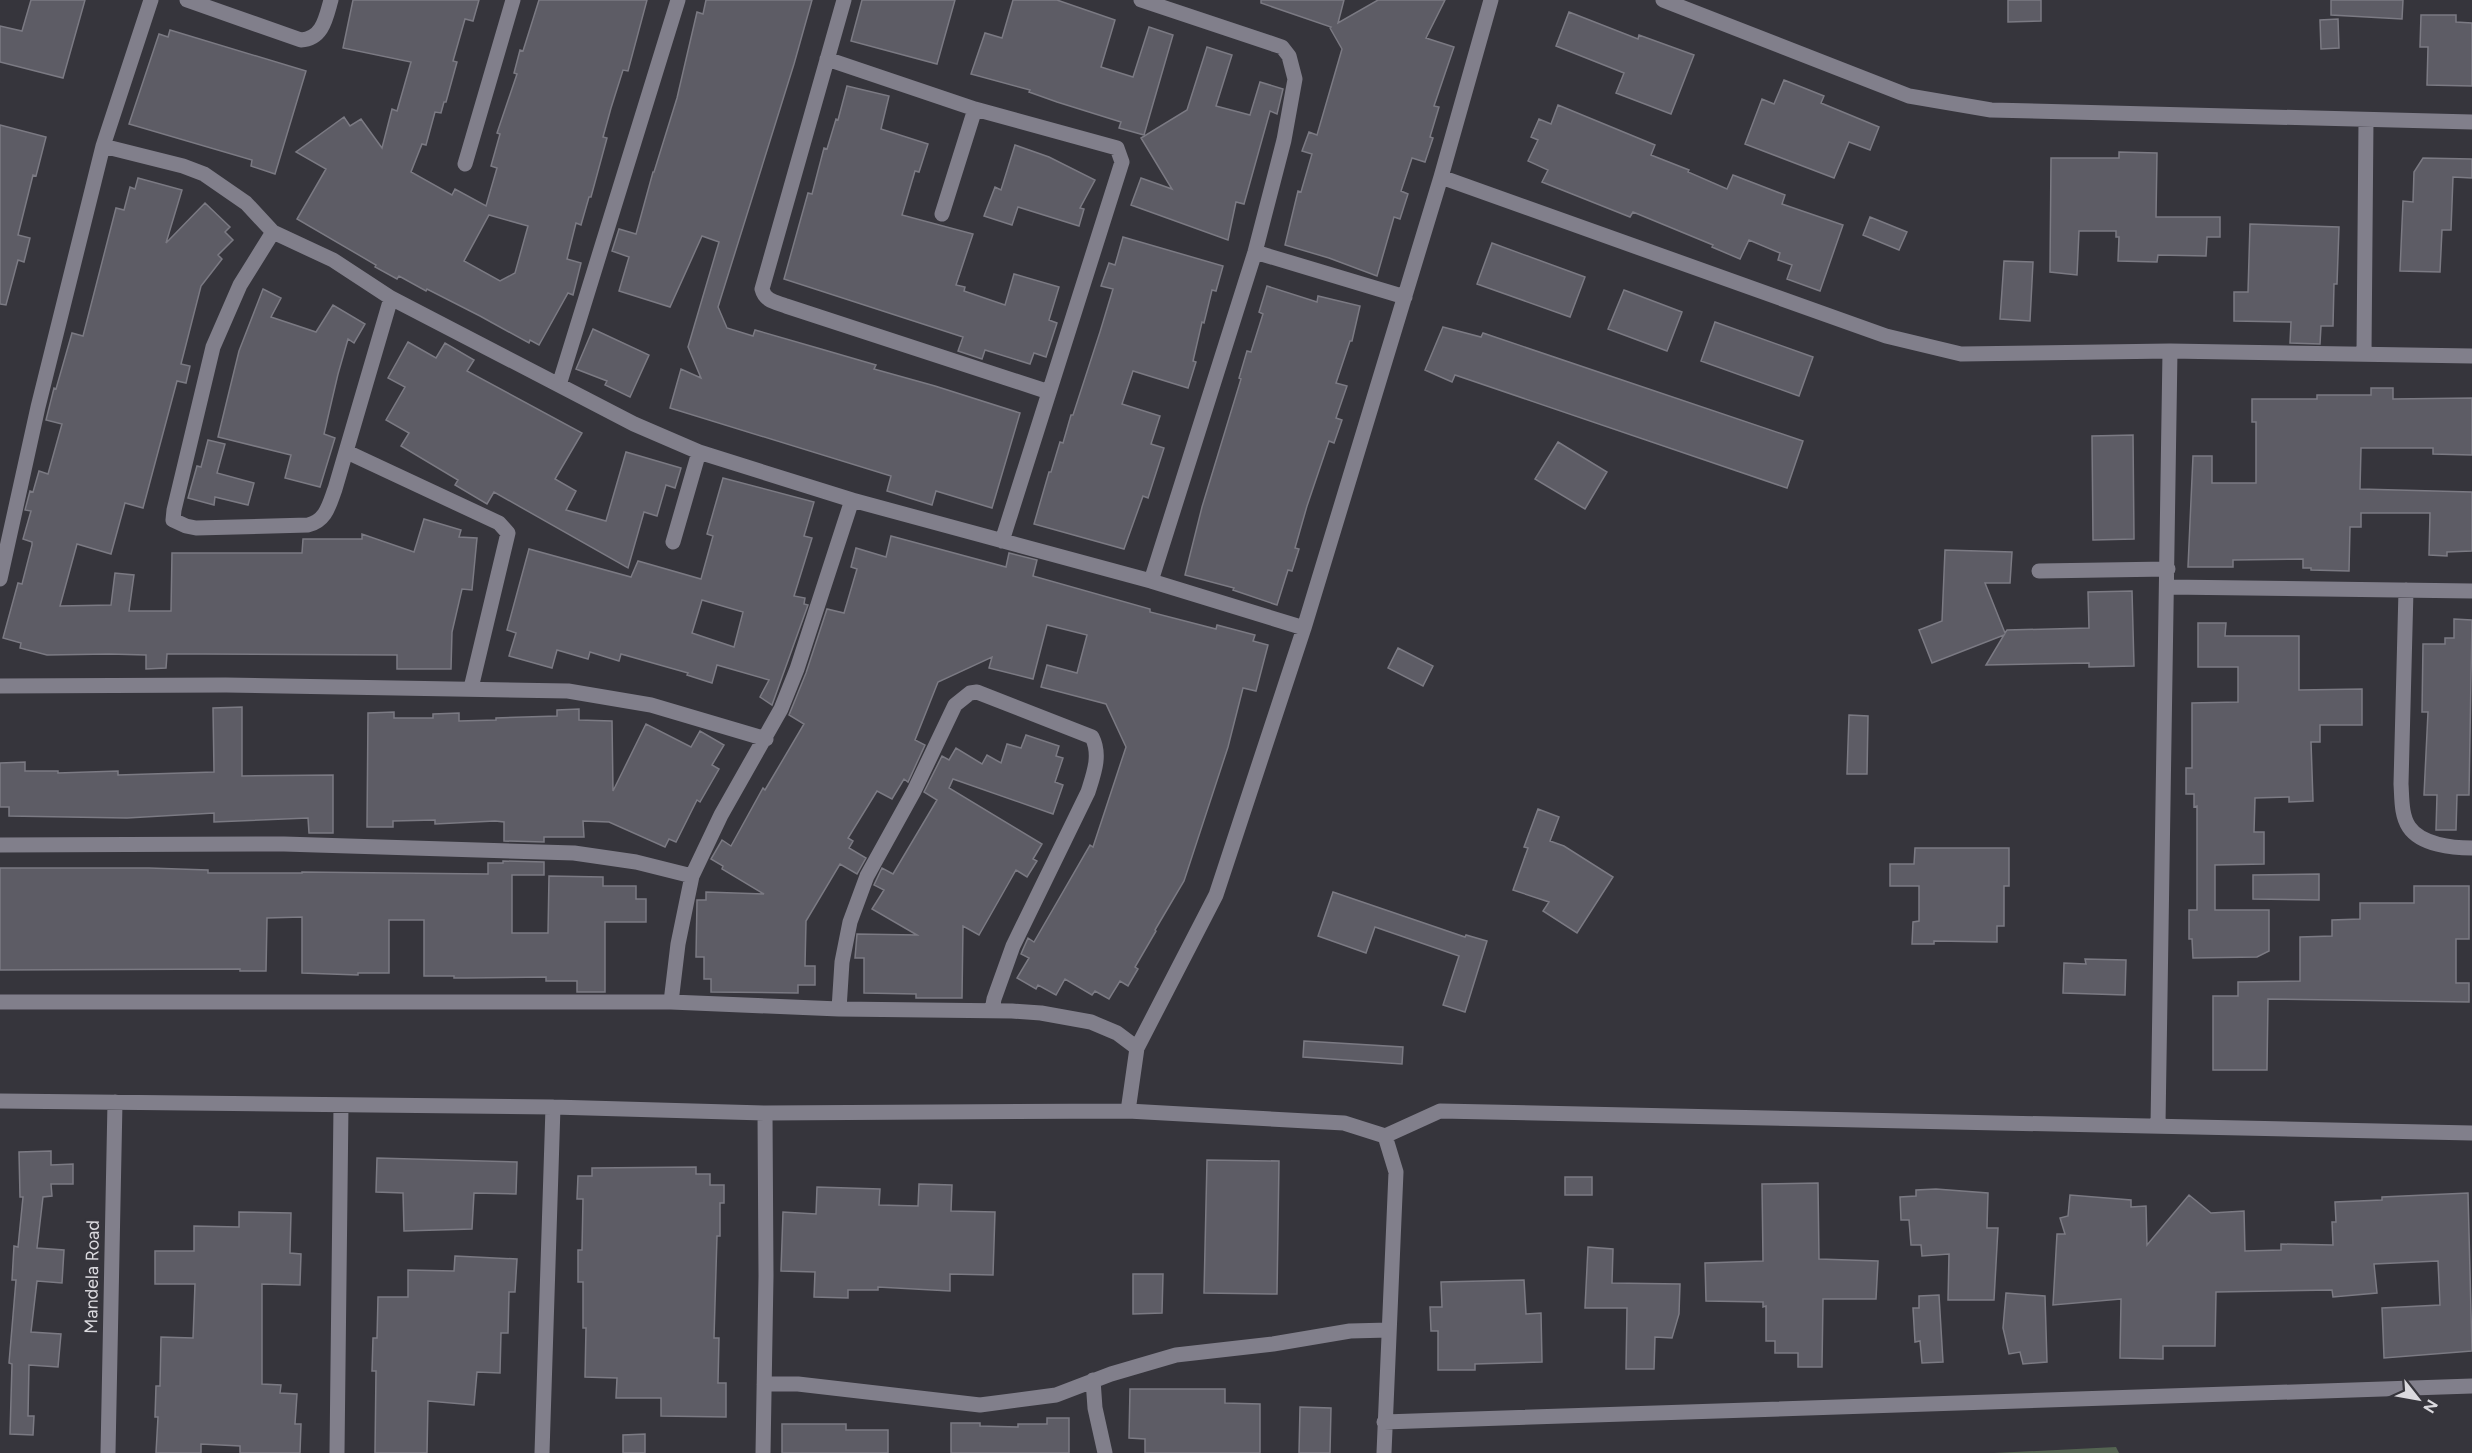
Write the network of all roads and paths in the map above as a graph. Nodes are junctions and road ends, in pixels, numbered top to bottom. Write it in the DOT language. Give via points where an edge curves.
graph roads {
  1 [pos="151,0"];
  2 [pos="187,0"];
  3 [pos="331,0"];
  4 [pos="513,0"];
  5 [pos="678,0"];
  6 [pos="844,0"];
  7 [pos="1141,0"];
  8 [pos="1491,0"];
  9 [pos="1663,0"];
  10 [pos="826,59"];
  11 [pos="975,110"];
  12 [pos="2366,120"];
  13 [pos="2472,122"];
  14 [pos="103,146"];
  15 [pos="465,164"];
  16 [pos="1441,177"];
  17 [pos="942,214"];
  18 [pos="273,232"];
  19 [pos="1255,252"];
  20 [pos="1405,297"];
  21 [pos="392,298"];
  22 [pos="2170,351"];
  23 [pos="2364,354"];
  24 [pos="2472,357"];
  25 [pos="559,385"];
  26 [pos="1049,392"];
  27 [pos="347,452"];
  28 [pos="699,452"];
  29 [pos="852,500"];
  30 [pos="1002,541"];
  31 [pos="673,542"];
  32 [pos="2168,569"];
  33 [pos="2039,571"];
  34 [pos="0,579"];
  35 [pos="1151,580"];
  36 [pos="2168,587"];
  37 [pos="2406,590"];
  38 [pos="2472,591"];
  39 [pos="1304,628"];
  40 [pos="0,686"];
  41 [pos="471,688"];
  42 [pos="766,739"];
  43 [pos="0,845"];
  44 [pos="2472,848"];
  45 [pos="692,876"];
  46 [pos="0,1002"];
  47 [pos="671,1002"];
  48 [pos="839,1009"];
  49 [pos="992,1010"];
  50 [pos="1137,1048"];
  51 [pos="0,1101"];
  52 [pos="115,1102"];
  53 [pos="341,1106"];
  54 [pos="553,1107"];
  55 [pos="1128,1111"];
  56 [pos="765,1113"];
  57 [pos="2158,1125"];
  58 [pos="2472,1133"];
  59 [pos="1385,1136"];
  60 [pos="1389,1330"];
  61 [pos="1093,1380"];
  62 [pos="764,1384"];
  63 [pos="2472,1386"];
  64 [pos="1384,1422"];
  65 [pos="108,1453"];
  66 [pos="337,1453"];
  67 [pos="542,1453"];
  68 [pos="763,1453"];
  69 [pos="1105,1453"];
  70 [pos="1384,1453"];
  1 -- 14 [label="street"];
  2 -- 3 [label="street" via="309,40 321,30"];
  4 -- 15 [label="street"];
  5 -- 25 [label="street"];
  6 -- 10 [label="street"];
  7 -- 19 [label="street" via="1282,47 1290,56 1294,91"];
  8 -- 16 [label="street"];
  9 -- 12 [label="street" via="1909,96 1980,108"];
  10 -- 11 [label="street"];
  10 -- 26 [label="street" via="762,289 765,297"];
  11 -- 17 [label="street"];
  11 -- 26 [label="street" via="1117,148 1122,162"];
  12 -- 13 [label="street"];
  12 -- 23 [label="street"];
  14 -- 18 [label="street" via="204,174 246,203"];
  14 -- 34 [label="street"];
  16 -- 20 [label="street"];
  16 -- 22 [label="street" via="1864,328 1938,350 1961,354"];
  18 -- 21 [label="street" via="333,261"];
  18 -- 27 [label="street" via="240,285 213,347 173,520 196,528 317,523 332,497"];
  19 -- 20 [label="street"];
  19 -- 35 [label="street"];
  20 -- 39 [label="street"];
  21 -- 25 [label="street"];
  21 -- 27 [label="street"];
  22 -- 23 [label="street"];
  22 -- 32 [label="street"];
  23 -- 24 [label="street"];
  25 -- 28 [label="street"];
  26 -- 30 [label="street"];
  27 -- 41 [label="street" via="499,523 508,533"];
  28 -- 29 [label="street"];
  28 -- 31 [label="street"];
  29 -- 30 [label="street"];
  29 -- 42 [label="street" via="797,669"];
  30 -- 35 [label="street"];
  32 -- 33 [label="street"];
  32 -- 36 [label="street"];
  35 -- 39 [label="street"];
  36 -- 37 [label="street"];
  36 -- 57 [label="street"];
  37 -- 38 [label="street"];
  37 -- 44 [label="street" via="2403,807 2414,832 2451,848"];
  39 -- 50 [label="street" via="1216,895"];
  40 -- 41 [label="street"];
  41 -- 42 [label="street" via="568,691 612,697"];
  42 -- 45 [label="street" via="721,815"];
  43 -- 45 [label="street" via="284,844 574,853 636,862"];
  45 -- 47 [label="street"];
  46 -- 47 [label="street"];
  47 -- 48 [label="street"];
  48 -- 49 [label="street"];
  48 -- 49 [label="street" via="850,922 867,876 955,705 976,692 1092,737 1096,745 1096,764 1088,792 1012,946"];
  49 -- 50 [label="street" via="1091,1022 1117,1033"];
  50 -- 55 [label="street"];
  51 -- 52 [label="street"];
  52 -- 53 [label="street"];
  52 -- 65 [label="street, Mandela Road"];
  53 -- 54 [label="street"];
  53 -- 66 [label="street"];
  54 -- 56 [label="street"];
  54 -- 67 [label="street"];
  55 -- 56 [label="street"];
  55 -- 59 [label="street" via="1344,1123"];
  56 -- 62 [label="street"];
  57 -- 58 [label="street"];
  57 -- 59 [label="street" via="1440,1111"];
  59 -- 60 [label="street" via="1396,1172"];
  60 -- 61 [label="street" via="1350,1331 1176,1355"];
  60 -- 64 [label="street"];
  61 -- 62 [label="street" via="1056,1395 980,1405 798,1384"];
  61 -- 69 [label="street"];
  62 -- 68 [label="street"];
  63 -- 64 [label="street"];
  64 -- 70 [label="street"];
}
